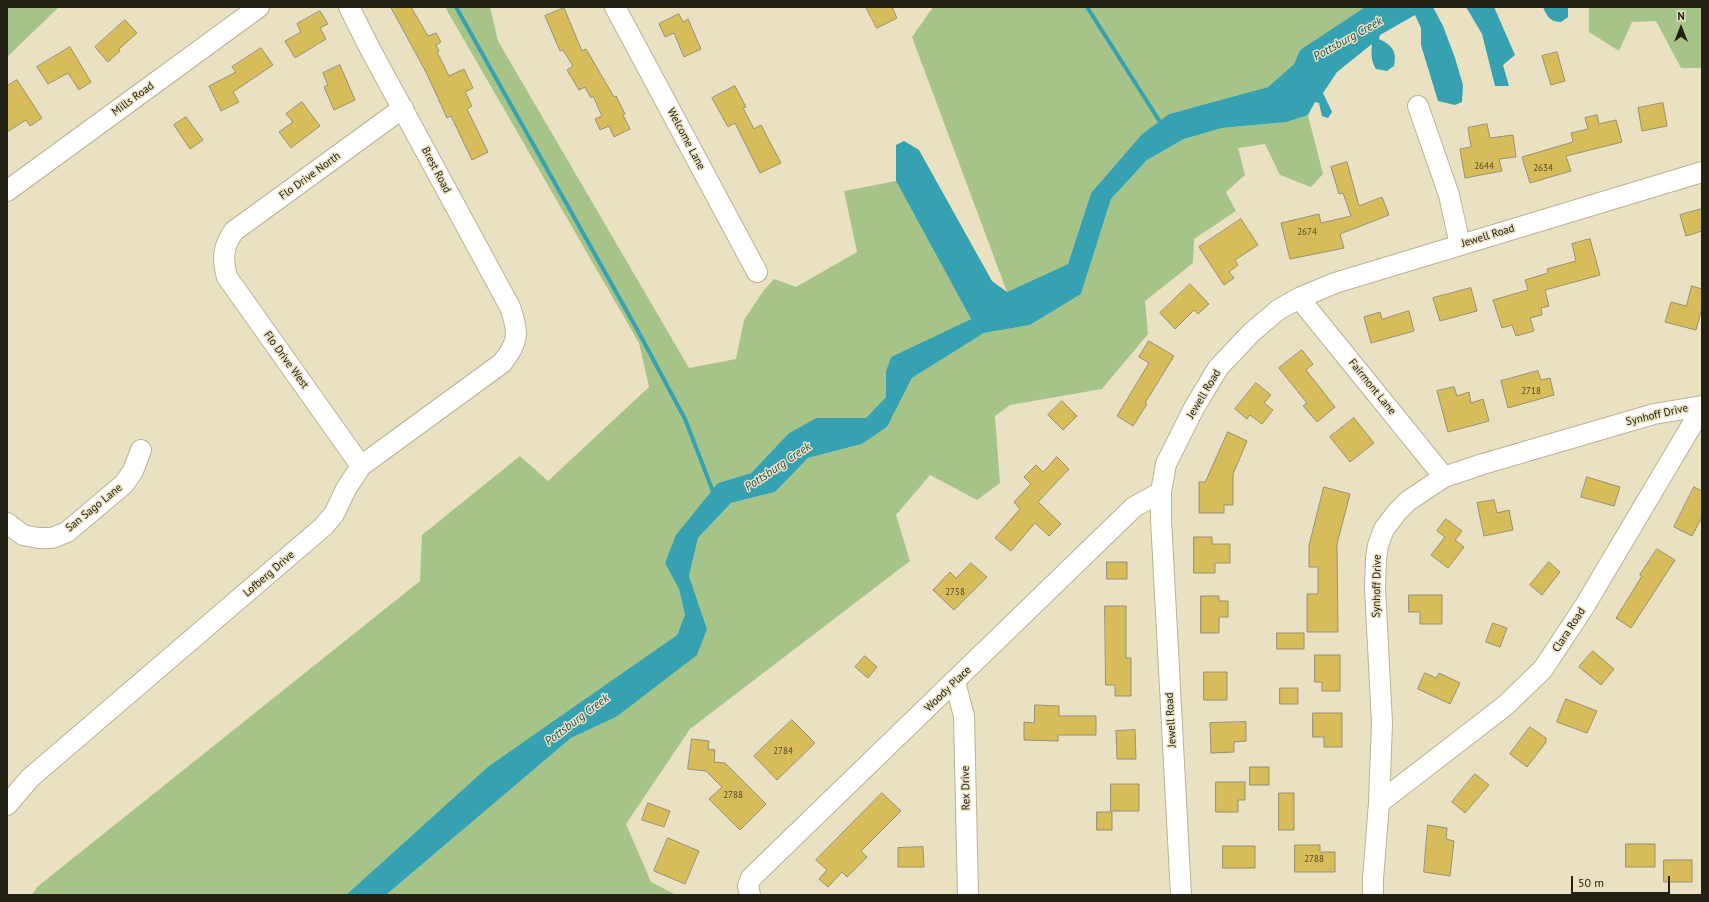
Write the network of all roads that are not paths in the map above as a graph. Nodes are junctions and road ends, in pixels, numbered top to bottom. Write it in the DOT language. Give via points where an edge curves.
graph roads {
  1 [pos="259,7"];
  2 [pos="349,7"];
  3 [pos="615,7"];
  4 [pos="1418,106"];
  5 [pos="403,108"];
  6 [pos="1702,172"];
  7 [pos="7,190"];
  8 [pos="1460,245"];
  9 [pos="224,250"];
  10 [pos="757,272"];
  11 [pos="1299,298"];
  12 [pos="516,335"];
  13 [pos="1702,407"];
  14 [pos="141,450"];
  15 [pos="361,466"];
  16 [pos="1444,477"];
  17 [pos="1161,492"];
  18 [pos="7,523"];
  19 [pos="955,682"];
  20 [pos="1380,802"];
  21 [pos="7,805"];
  22 [pos="750,895"];
  23 [pos="968,895"];
  24 [pos="1181,895"];
  25 [pos="1374,895"];
  1 -- 7 [label="street, Mills Road"];
  2 -- 5 [label="street, Brest Road"];
  3 -- 10 [label="street, Welcome Lane"];
  4 -- 8 [label="street" via="1449,195"];
  5 -- 9 [label="street, Flo Drive North" via="234,231"];
  5 -- 12 [label="street, Brest Road" via="510,307"];
  6 -- 8 [label="street, Jewell Road"];
  8 -- 11 [label="street, Jewell Road" via="1335,283"];
  9 -- 15 [label="street, Flo Drive West" via="223,263 227,277"];
  11 -- 16 [label="street, Fairmont Lane"];
  11 -- 17 [label="street, Jewell Road" via="1278,310 1251,333 1218,368 1194,408 1166,464"];
  12 -- 15 [label="street, Lofberg Drive" via="513,349 502,363"];
  13 -- 16 [label="street, Synhoff Drive" via="1654,414"];
  13 -- 20 [label="street, Clara Road" via="1584,607 1543,669 1506,705"];
  14 -- 18 [label="street, San Sago Lane" via="133,471 124,484 67,532 52,538 38,538 23,535"];
  15 -- 21 [label="street, Lofberg Drive" via="334,514 324,526 30,778"];
  16 -- 20 [label="street, Synhoff Drive" via="1408,501 1397,512 1384,529 1378,545 1375,588 1382,723"];
  17 -- 19 [label="street, Woody Place" via="1134,507"];
  17 -- 24 [label="street, Jewell Road"];
  19 -- 22 [label="street, Woody Place" via="751,878 748,886"];
  19 -- 23 [label="street, Rex Drive" via="964,716"];
  20 -- 25 [label="street, Synhoff Drive" via="1373,879"];
}
